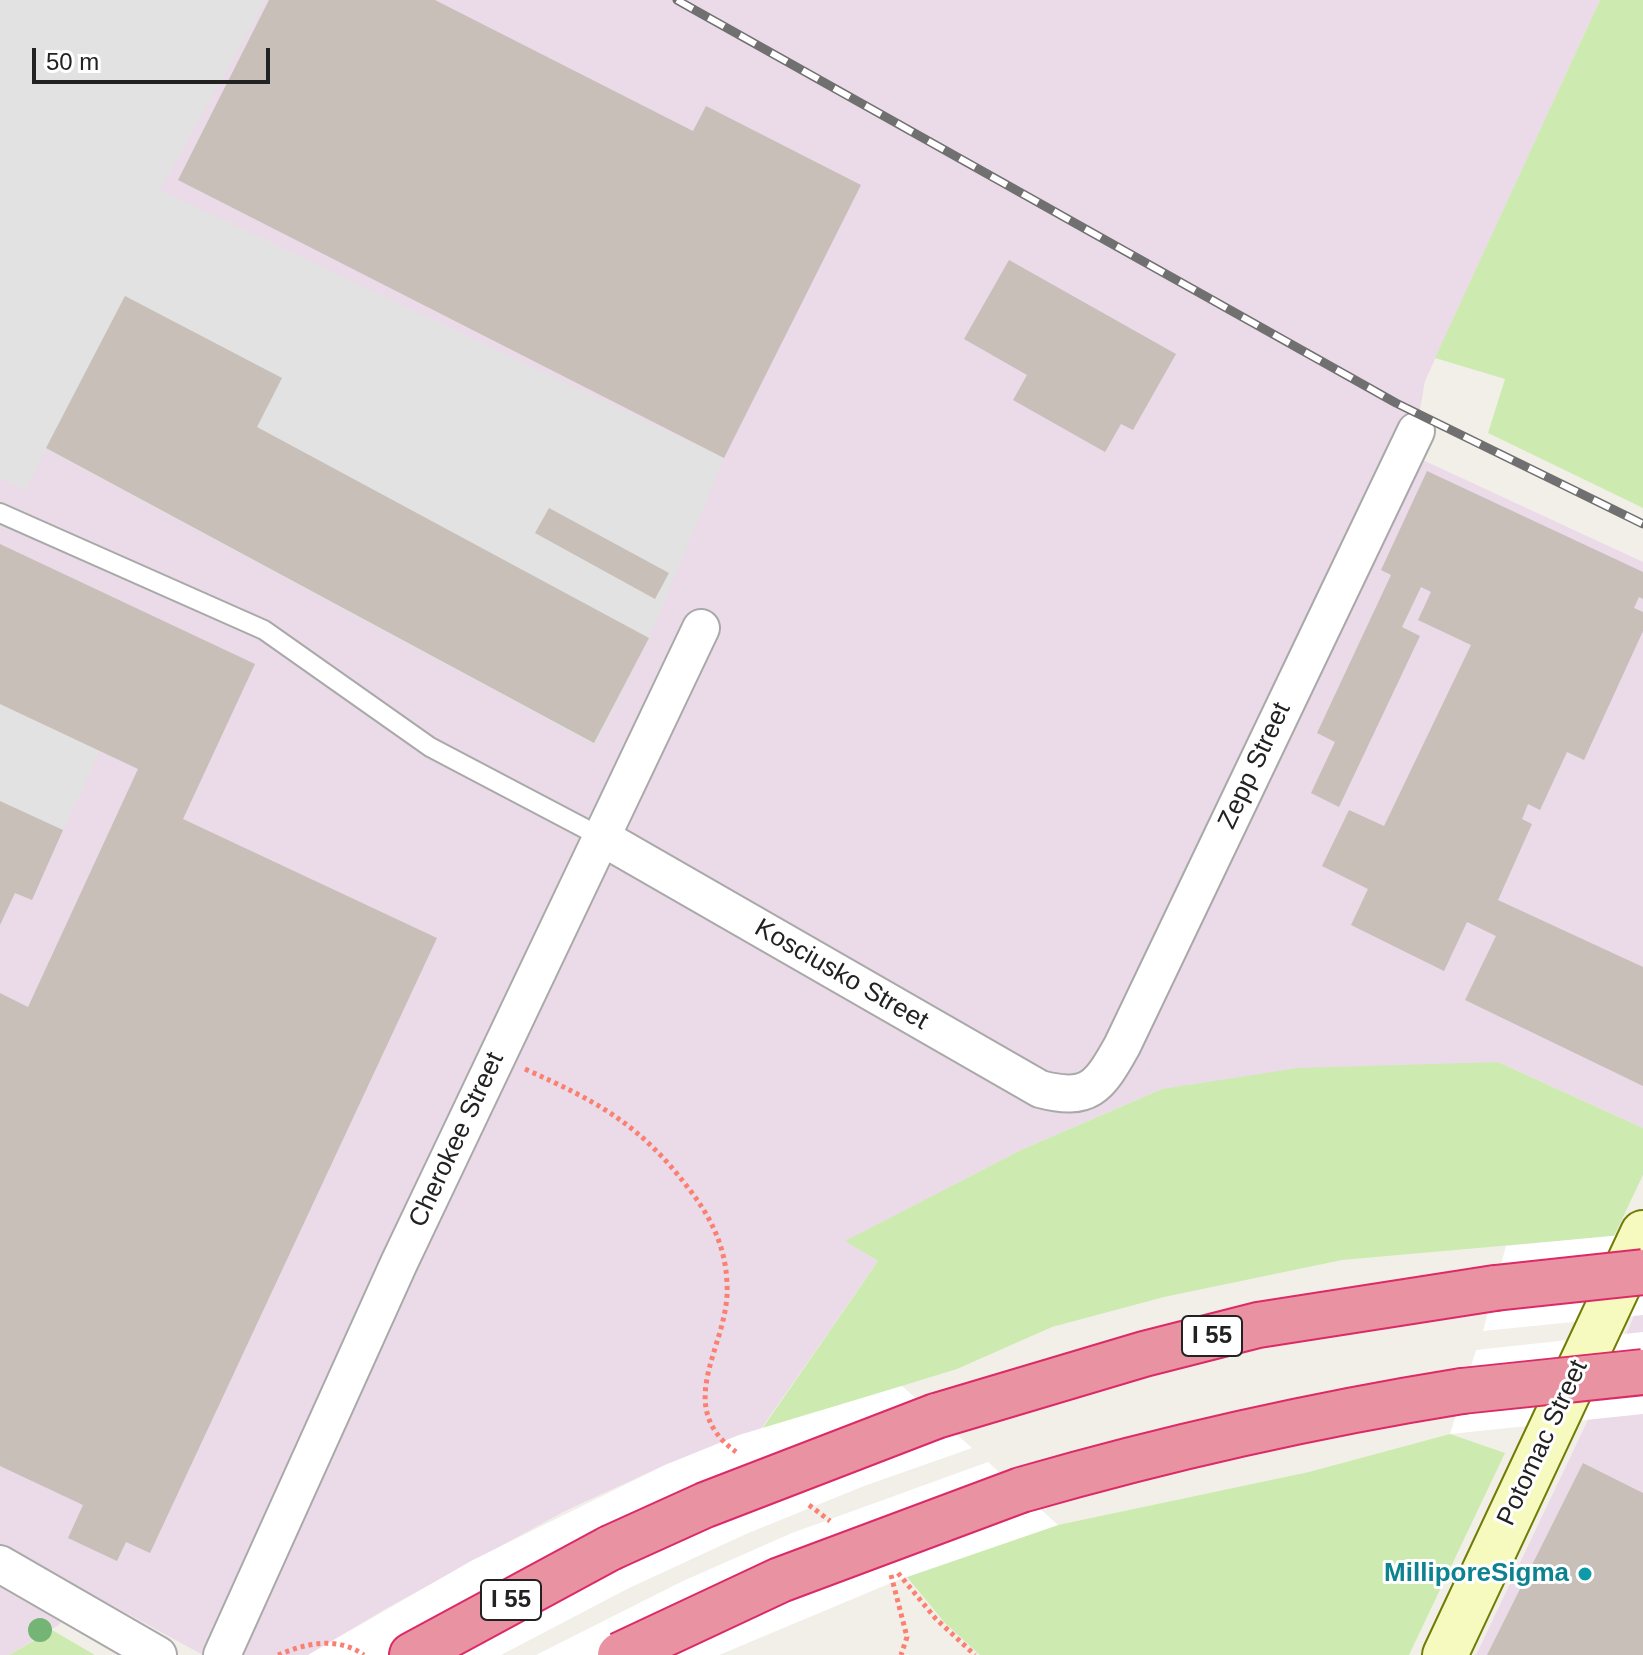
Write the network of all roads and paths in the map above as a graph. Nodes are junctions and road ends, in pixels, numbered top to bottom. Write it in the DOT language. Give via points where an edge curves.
graph roads {
  1 [pos="1416,431"];
  2 [pos="0,513"];
  3 [pos="701,628"];
  4 [pos="603,838"];
  5 [pos="504,1041"];
  6 [pos="1085,1094"];
  7 [pos="1643,1233"];
  8 [pos="1643,1272"];
  9 [pos="1643,1372"];
  10 [pos="749,1462"];
  11 [pos="799,1498"];
  12 [pos="837,1525"];
  13 [pos="887,1562"];
  14 [pos="0,1564"];
  15 [pos="895,1569"];
  16 [pos="158,1655"];
  17 [pos="222,1655"];
  18 [pos="278,1655"];
  19 [pos="364,1655"];
  20 [pos="412,1655"];
  21 [pos="620,1655"];
  22 [pos="901,1655"];
  23 [pos="975,1655"];
  24 [pos="1445,1655"];
  1 -- 6 [label="street, Zepp Street" via="1122,1046 1105,1076"];
  2 -- 4 [label="lane" via="264,630 430,747"];
  3 -- 4 [label="street, Cherokee Street"];
  4 -- 5 [label="street, Cherokee Street"];
  4 -- 6 [label="street, Kosciusko Street" via="1040,1089"];
  5 -- 10 [label="path" via="525,1069 637,1129 662,1152 704,1208 724,1256 728,1286 705,1399 712,1427 724,1444"];
  5 -- 17 [label="street, Cherokee Street"];
  7 -- 24 [label="street, Potomac Street"];
  8 -- 20 [label="highway, I 55, bridge" via="1495,1288 1258,1325 936,1416 678,1517"];
  9 -- 21 [label="highway, bridge" via="1462,1391 1339,1411 1021,1490 780,1580"];
  11 -- 12 [label="path"];
  13 -- 22 [label="path" via="907,1637"];
  14 -- 16 [label="street"];
  15 -- 23 [label="path" via="936,1619"];
  18 -- 19 [label="path" via="327,1642"];
}
